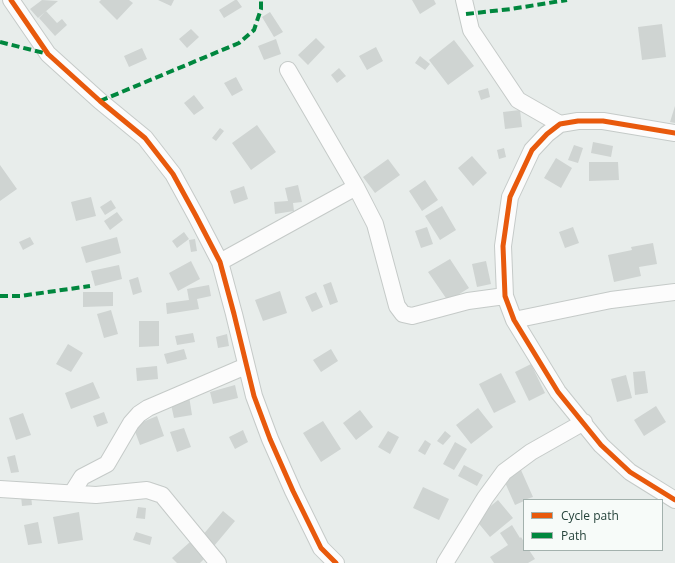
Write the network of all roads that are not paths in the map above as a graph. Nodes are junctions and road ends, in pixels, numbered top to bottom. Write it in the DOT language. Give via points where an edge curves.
graph roads {
  1 [pos="11,0"];
  2 [pos="464,0"];
  3 [pos="288,70"];
  4 [pos="560,124"];
  5 [pos="675,133"];
  6 [pos="356,187"];
  7 [pos="220,262"];
  8 [pos="675,292"];
  9 [pos="504,296"];
  10 [pos="514,320"];
  11 [pos="246,366"];
  12 [pos="584,422"];
  13 [pos="0,489"];
  14 [pos="72,493"];
  15 [pos="675,500"];
  16 [pos="218,563"];
  17 [pos="336,563"];
  18 [pos="445,563"];
  1 -- 7 [label="street" via="48,54 145,138 173,174"];
  2 -- 4 [label="street" via="471,30 518,100"];
  3 -- 6 [label="street"];
  4 -- 5 [label="street" via="603,121"];
  4 -- 9 [label="street" via="532,150 510,198 503,246"];
  6 -- 7 [label="street"];
  6 -- 9 [label="street" via="375,224 397,306 403,314 412,316 468,301"];
  7 -- 11 [label="street"];
  8 -- 10 [label="street" via="611,300"];
  9 -- 10 [label="street"];
  10 -- 12 [label="street" via="558,392"];
  11 -- 14 [label="street" via="139,414 107,464 82,477"];
  11 -- 17 [label="street" via="254,396 293,491 321,548"];
  12 -- 15 [label="street" via="601,445 630,472"];
  12 -- 18 [label="street" via="531,452 504,472"];
  13 -- 14 [label="street"];
  14 -- 16 [label="street" via="96,495 147,490 162,495"];
}
